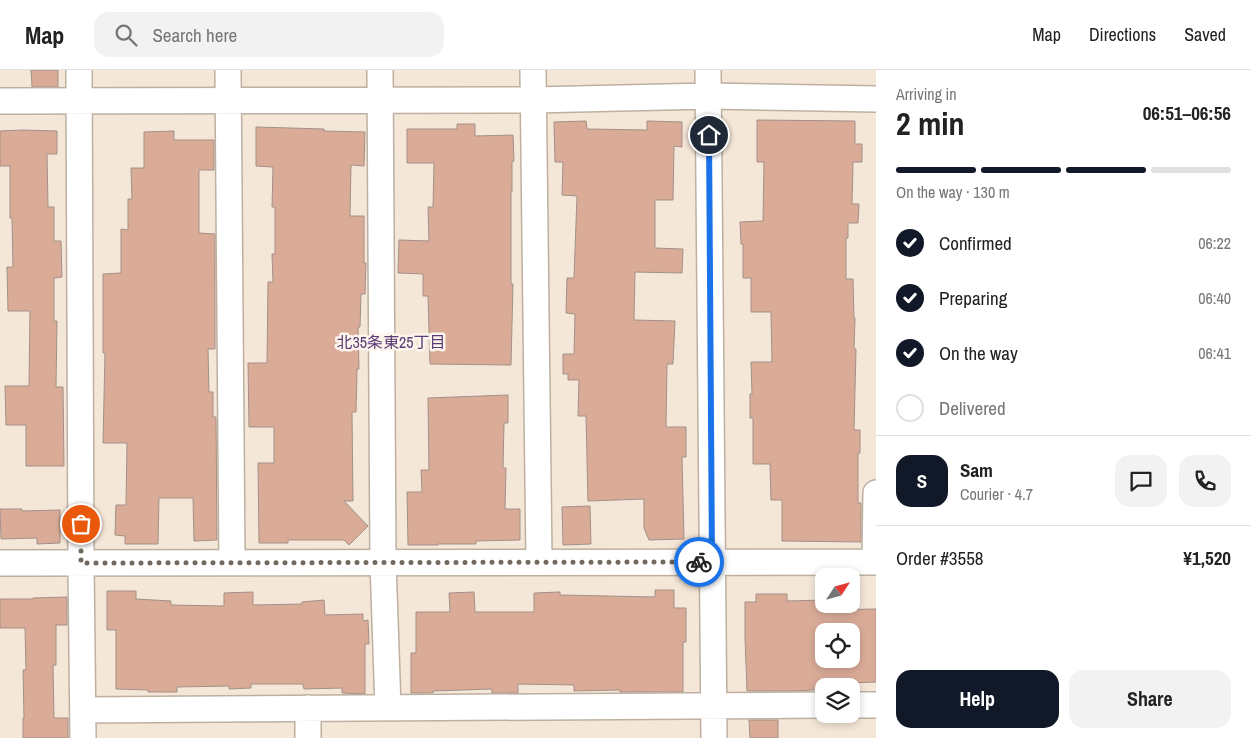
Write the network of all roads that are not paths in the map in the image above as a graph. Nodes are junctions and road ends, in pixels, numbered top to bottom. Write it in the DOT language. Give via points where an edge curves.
graph roads {
  1 [pos="78,70"];
  2 [pos="228,70"];
  3 [pos="380,70"];
  4 [pos="533,70"];
  5 [pos="708,70"];
  6 [pos="709,96"];
  7 [pos="876,99"];
  8 [pos="228,100"];
  9 [pos="380,100"];
  10 [pos="533,100"];
  11 [pos="0,101"];
  12 [pos="79,101"];
  13 [pos="876,493"];
  14 [pos="0,562"];
  15 [pos="383,562"];
  16 [pos="539,562"];
  17 [pos="712,562"];
  18 [pos="876,562"];
  19 [pos="81,563"];
  20 [pos="232,563"];
  21 [pos="714,705"];
  22 [pos="815,705"];
  23 [pos="860,705"];
  24 [pos="876,705"];
  25 [pos="308,708"];
  26 [pos="388,708"];
  27 [pos="83,710"];
  28 [pos="83,738"];
  29 [pos="308,738"];
  30 [pos="714,738"];
  1 -- 12 [label="street"];
  2 -- 8 [label="street"];
  3 -- 9 [label="street"];
  4 -- 10 [label="street"];
  5 -- 6 [label="street"];
  6 -- 7 [label="street"];
  6 -- 10 [label="street"];
  6 -- 17 [label="street"];
  8 -- 9 [label="street"];
  8 -- 12 [label="street"];
  8 -- 20 [label="street"];
  9 -- 10 [label="street"];
  9 -- 15 [label="street"];
  10 -- 16 [label="street"];
  11 -- 12 [label="street"];
  12 -- 19 [label="street"];
  13 -- 18 [label="street"];
  14 -- 19 [label="street"];
  15 -- 16 [label="street"];
  15 -- 20 [label="street"];
  15 -- 26 [label="street"];
  16 -- 17 [label="street"];
  17 -- 18 [label="street"];
  17 -- 21 [label="street"];
  19 -- 20 [label="street"];
  19 -- 27 [label="street"];
  21 -- 22 [label="street"];
  21 -- 26 [label="street"];
  21 -- 30 [label="street"];
  23 -- 24 [label="street"];
  25 -- 26 [label="street"];
  25 -- 27 [label="street"];
  25 -- 29 [label="street"];
  27 -- 28 [label="street"];
}
